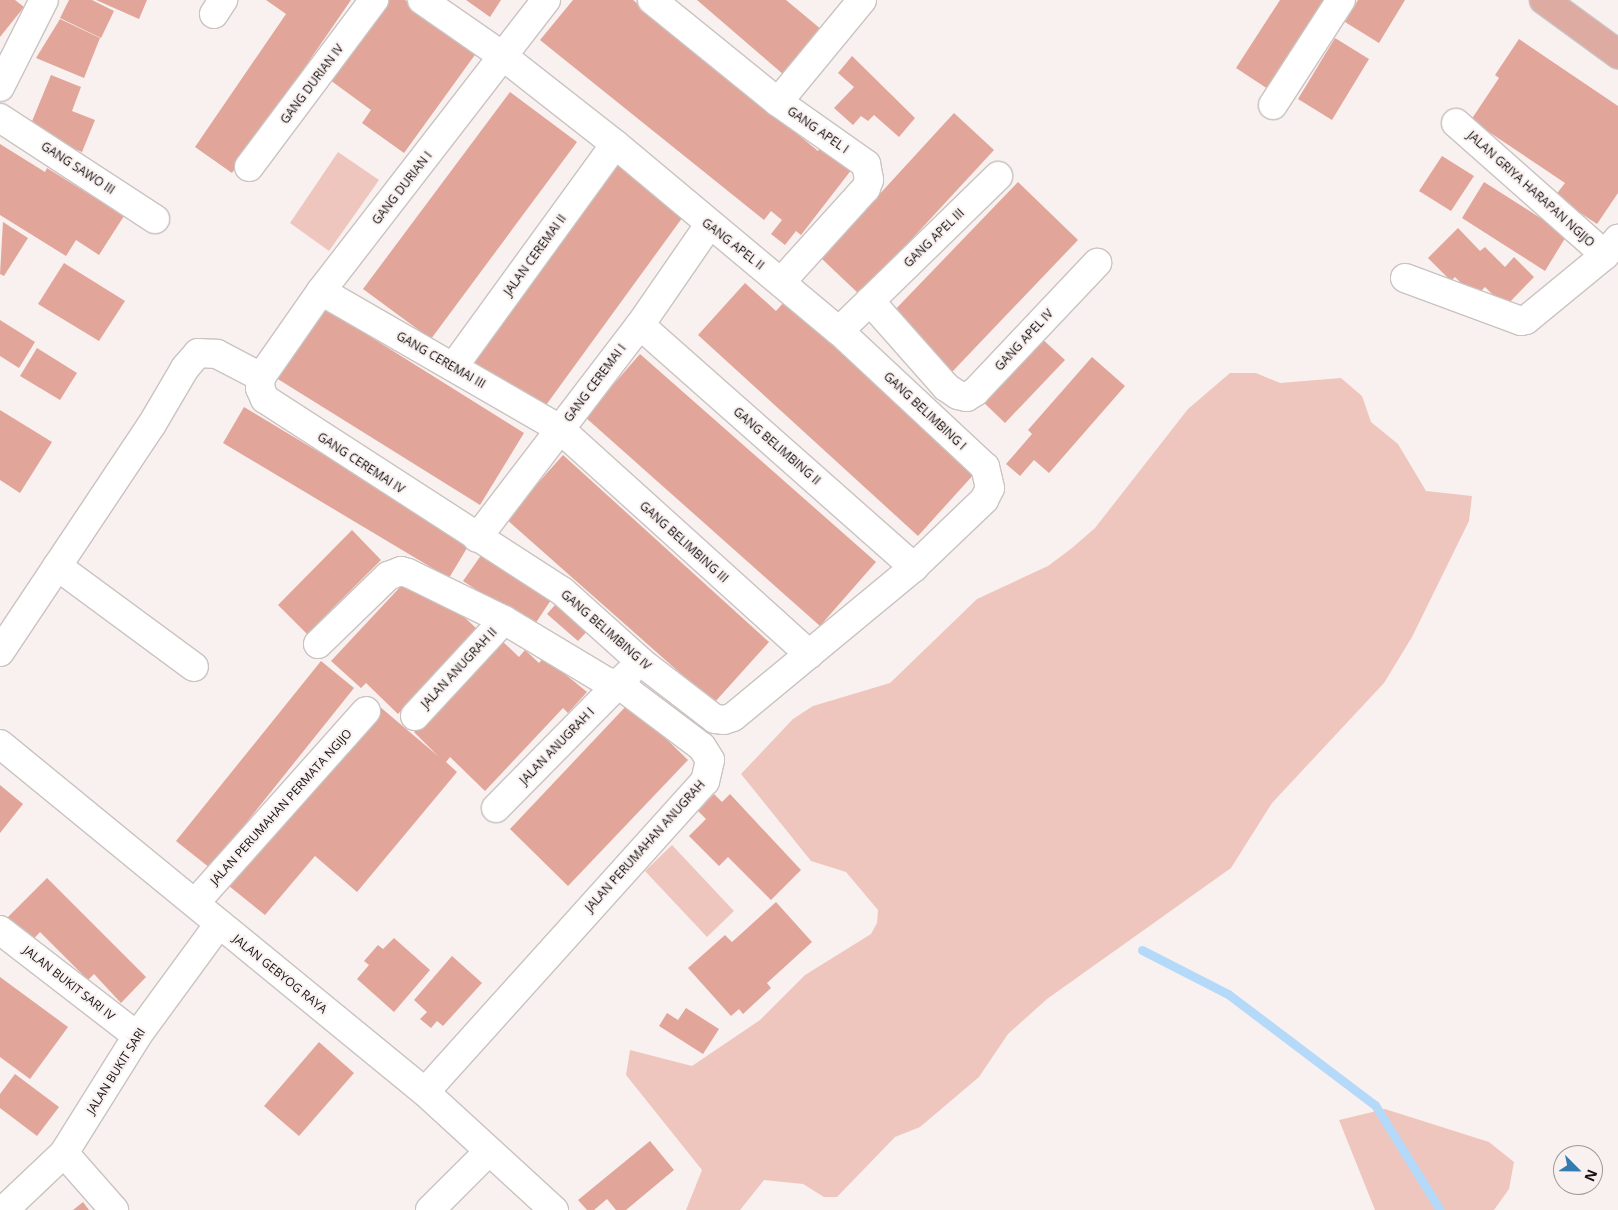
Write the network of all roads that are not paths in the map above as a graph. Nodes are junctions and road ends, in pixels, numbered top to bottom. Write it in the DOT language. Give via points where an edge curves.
graph roads {
  1 [pos="44,0"];
  2 [pos="374,0"];
  3 [pos="422,0"];
  4 [pos="546,0"];
  5 [pos="652,0"];
  6 [pos="862,0"];
  7 [pos="1341,0"];
  8 [pos="1544,0"];
  9 [pos="1618,54"];
  10 [pos="504,57"];
  11 [pos="3,71"];
  12 [pos="778,102"];
  13 [pos="1273,105"];
  14 [pos="0,118"];
  15 [pos="1456,123"];
  16 [pos="616,144"];
  17 [pos="250,167"];
  18 [pos="998,176"];
  19 [pos="155,219"];
  20 [pos="709,225"];
  21 [pos="1612,247"];
  22 [pos="1096,263"];
  23 [pos="1405,278"];
  24 [pos="781,282"];
  25 [pos="321,291"];
  26 [pos="870,300"];
  27 [pos="640,325"];
  28 [pos="839,332"];
  29 [pos="454,366"];
  30 [pos="260,377"];
  31 [pos="560,429"];
  32 [pos="477,538"];
  33 [pos="57,566"];
  34 [pos="914,567"];
  35 [pos="504,620"];
  36 [pos="318,644"];
  37 [pos="0,652"];
  38 [pos="809,654"];
  39 [pos="641,662"];
  40 [pos="194,667"];
  41 [pos="618,683"];
  42 [pos="366,711"];
  43 [pos="415,716"];
  44 [pos="0,744"];
  45 [pos="496,808"];
  46 [pos="195,903"];
  47 [pos="219,924"];
  48 [pos="0,930"];
  49 [pos="137,1036"];
  50 [pos="424,1092"];
  51 [pos="489,1151"];
  52 [pos="64,1154"];
  53 [pos="4,1210"];
  54 [pos="114,1210"];
  55 [pos="430,1210"];
  56 [pos="554,1210"];
  1 -- 11 [label="street"];
  2 -- 17 [label="street, GANG DURIAN IV"];
  3 -- 10 [label="street, GANG APEL II"];
  4 -- 10 [label="street, GANG DURIAN I"];
  5 -- 12 [label="street, GANG APEL I"];
  6 -- 12 [label="street"];
  7 -- 13 [label="street"];
  8 -- 9 [label="main road"];
  10 -- 16 [label="street, GANG APEL II"];
  10 -- 25 [label="street, GANG DURIAN I"];
  12 -- 24 [label="street, GANG APEL I" via="860,158 869,173 866,188"];
  14 -- 19 [label="street, GANG SAWO III"];
  15 -- 21 [label="street, JALAN GRIYA HARAPAN NGIJO"];
  16 -- 20 [label="street, GANG APEL II"];
  16 -- 29 [label="street, JALAN CEREMAI II"];
  18 -- 26 [label="street, GANG APEL III"];
  20 -- 24 [label="street, GANG APEL II"];
  20 -- 27 [label="street, GANG CEREMAI I"];
  21 -- 23 [label="street, JALAN GRIYA HARAPAN NGIJO" via="1532,319 1521,321"];
  22 -- 26 [label="street, GANG APEL IV" via="975,392 967,396 958,395 946,386"];
  24 -- 28 [label="street, GANG APEL II"];
  25 -- 29 [label="street, GANG CEREMAI III"];
  25 -- 30 [label="street, GANG DURIAN I"];
  26 -- 28 [label="street"];
  27 -- 31 [label="street, GANG CEREMAI I"];
  27 -- 34 [label="street, GANG BELIMBING II"];
  28 -- 34 [label="street, GANG BELIMBING I" via="985,467 990,488 984,500"];
  29 -- 31 [label="street, GANG CEREMAI III"];
  30 -- 32 [label="street, GANG CEREMAI IV" via="260,388 274,407"];
  30 -- 33 [label="street" via="217,354 198,353 185,368 151,426"];
  31 -- 32 [label="street, GANG CEREMAI I"];
  31 -- 38 [label="street, GANG BELIMBING III"];
  32 -- 39 [label="street, GANG BELIMBING IV" via="562,590"];
  33 -- 37 [label="street"];
  33 -- 40 [label="street"];
  34 -- 38 [label="street"];
  35 -- 36 [label="street, JALAN PERUMAHAN ANUGRAH" via="401,571 394,572"];
  35 -- 41 [label="street, JALAN PERUMAHAN ANUGRAH" via="608,682"];
  35 -- 43 [label="street, JALAN ANUGRAH II"];
  38 -- 39 [label="street, GANG BELIMBING IV" via="733,717 715,719"];
  39 -- 41 [label="street, JALAN ANUGRAH I"];
  41 -- 45 [label="street, JALAN ANUGRAH I"];
  41 -- 50 [label="street, JALAN PERUMAHAN ANUGRAH" via="702,747 710,760 705,781"];
  42 -- 46 [label="street, JALAN PERUMAHAN PERMATA NGIJO"];
  44 -- 46 [label="street, JALAN GEBYOG RAYA"];
  46 -- 47 [label="street, JALAN GEBYOG RAYA"];
  47 -- 49 [label="street, JALAN BUKIT SARI"];
  47 -- 50 [label="street, JALAN GEBYOG RAYA"];
  48 -- 49 [label="street, JALAN BUKIT SARI IV"];
  49 -- 52 [label="street, JALAN BUKIT SARI"];
  50 -- 51 [label="street, JALAN GEBYOG RAYA"];
  51 -- 55 [label="street"];
  51 -- 56 [label="street, JALAN GEBYOG RAYA"];
  52 -- 53 [label="street, JALAN BUKIT SARI"];
  52 -- 54 [label="street"];
}
